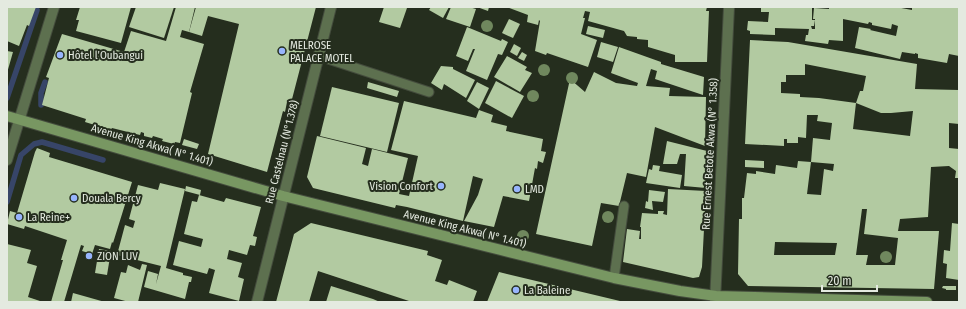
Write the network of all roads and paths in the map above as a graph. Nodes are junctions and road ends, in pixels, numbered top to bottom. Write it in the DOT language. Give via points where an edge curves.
graph roads {
  1 [pos="54,7"];
  2 [pos="331,7"];
  3 [pos="729,7"];
  4 [pos="319,56"];
  5 [pos="429,92"];
  6 [pos="7,116"];
  7 [pos="20,119"];
  8 [pos="7,160"];
  9 [pos="284,196"];
  10 [pos="624,206"];
  11 [pos="614,278"];
  12 [pos="715,299"];
  13 [pos="257,302"];
  14 [pos="927,302"];
  1 -- 7 [label="street"];
  2 -- 4 [label="street, Rue Castelnau (N°1.378)"];
  3 -- 12 [label="street, Rue Ernest Betote Akwa (N° 1.358)"];
  4 -- 5 [label="lane"];
  4 -- 9 [label="street, Rue Castelnau (N°1.378)"];
  6 -- 7 [label="street, Avenue King Akwa( N° 1.401)"];
  7 -- 8 [label="street"];
  7 -- 9 [label="street, Avenue King Akwa( N° 1.401)"];
  9 -- 11 [label="street, Avenue King Akwa( N° 1.401)"];
  9 -- 13 [label="street, Rue Castelnau (N°1.378)"];
  10 -- 11 [label="lane"];
  11 -- 12 [label="street, Avenue King Akwa( N° 1.401)"];
  12 -- 14 [label="street, Avenue King Akwa( N° 1.401)"];
}
